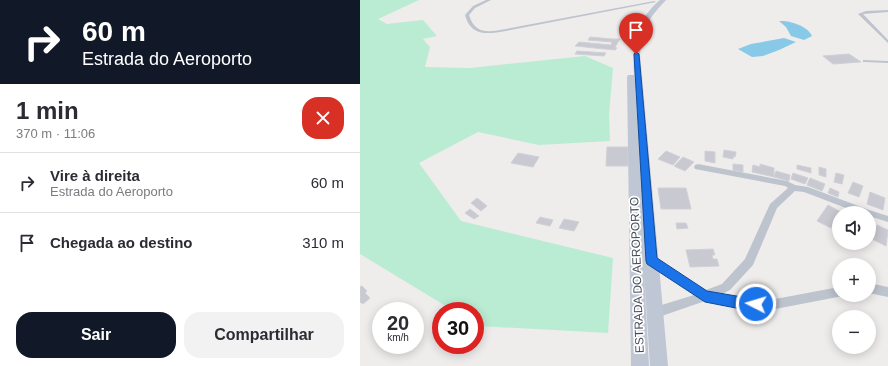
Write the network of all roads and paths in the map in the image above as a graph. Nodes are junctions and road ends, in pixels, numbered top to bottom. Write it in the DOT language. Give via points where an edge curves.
graph roads {
  1 [pos="488,0"];
  2 [pos="658,1"];
  3 [pos="888,11"];
  4 [pos="888,42"];
  5 [pos="865,61"];
  6 [pos="888,62"];
  7 [pos="698,167"];
  8 [pos="793,188"];
  9 [pos="850,206"];
  10 [pos="876,215"];
  11 [pos="888,219"];
  12 [pos="651,261"];
  13 [pos="876,289"];
  14 [pos="888,292"];
  15 [pos="832,293"];
  16 [pos="705,296"];
  17 [pos="656,312"];
  18 [pos="640,366"];
  19 [pos="659,366"];
  1 -- 2 [label="street" via="474,7 467,15 471,26 480,32 519,28"];
  2 -- 12 [label="main road, ESTRADA DO AEROPORTO" via="639,33 636,54"];
  2 -- 18 [label="main road, ESTRADA DO AEROPORTO" via="644,13 634,33 630,54"];
  3 -- 4 [label="street" via="860,14"];
  5 -- 6 [label="street"];
  7 -- 8 [label="street" via="787,184"];
  8 -- 9 [label="street"];
  8 -- 16 [label="street" via="773,206 749,262 726,287"];
  10 -- 11 [label="street"];
  12 -- 16 [label="street"];
  12 -- 17 [label="main road, ESTRADA DO AEROPORTO"];
  13 -- 14 [label="street"];
  15 -- 16 [label="street" via="770,305"];
  16 -- 17 [label="street"];
  17 -- 19 [label="main road, ESTRADA DO AEROPORTO"];
}
